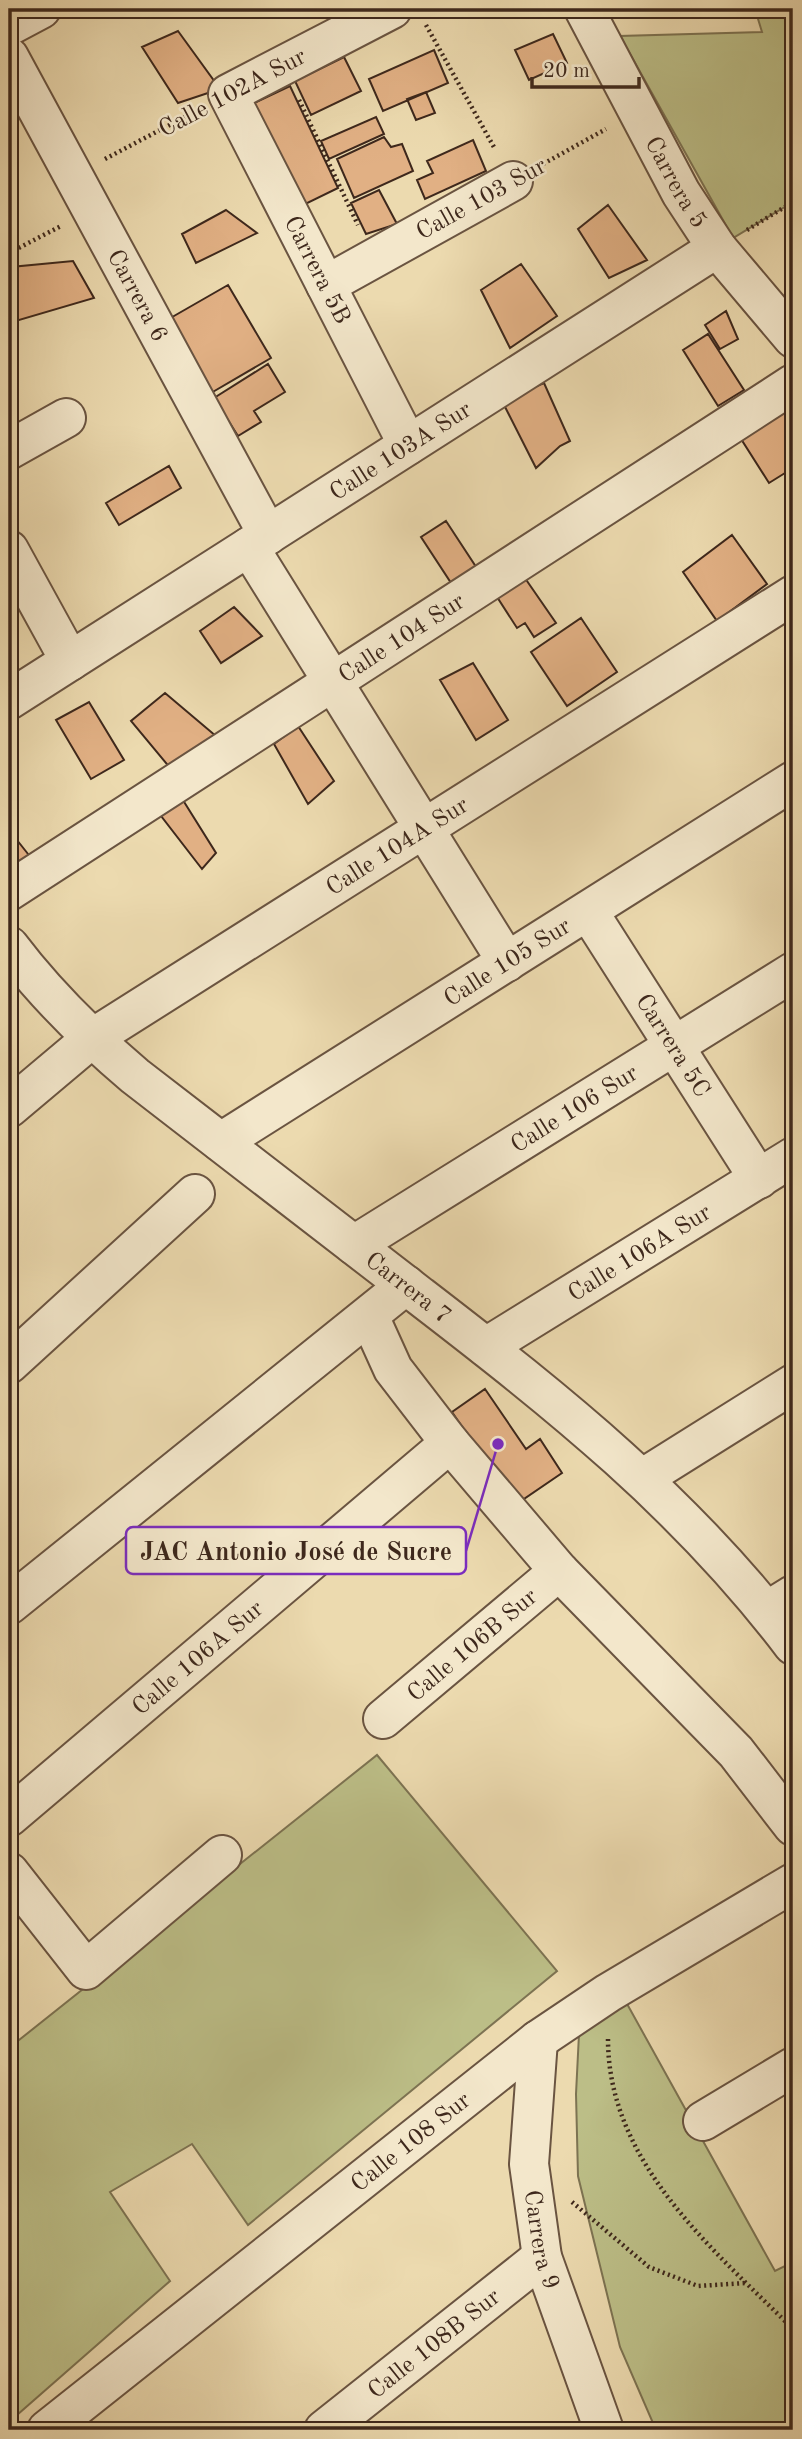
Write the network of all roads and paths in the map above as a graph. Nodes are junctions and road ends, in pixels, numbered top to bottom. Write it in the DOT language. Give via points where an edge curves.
graph roads {
  1 [pos="41,9"];
  2 [pos="584,9"];
  3 [pos="408,15"];
  4 [pos="9,26"];
  5 [pos="9,57"];
  6 [pos="282,66"];
  7 [pos="228,94"];
  8 [pos="636,113"];
  9 [pos="73,175"];
  10 [pos="513,181"];
  11 [pos="793,202"];
  12 [pos="92,211"];
  13 [pos="717,248"];
  14 [pos="9,253"];
  15 [pos="374,257"];
  16 [pos="326,285"];
  17 [pos="793,338"];
  18 [pos="793,384"];
  19 [pos="66,418"];
  20 [pos="408,445"];
  21 [pos="9,450"];
  22 [pos="259,541"];
  23 [pos="9,550"];
  24 [pos="793,595"];
  25 [pos="70,661"];
  26 [pos="333,684"];
  27 [pos="9,700"];
  28 [pos="793,781"];
  29 [pos="424,828"];
  30 [pos="9,891"];
  31 [pos="588,911"];
  32 [pos="9,946"];
  33 [pos="507,962"];
  34 [pos="793,972"];
  35 [pos="91,1039"];
  36 [pos="674,1046"];
  37 [pos="9,1108"];
  38 [pos="221,1142"];
  39 [pos="793,1157"];
  40 [pos="758,1179"];
  41 [pos="195,1194"];
  42 [pos="354,1245"];
  43 [pos="406,1285"];
  44 [pos="369,1315"];
  45 [pos="486,1347"];
  46 [pos="9,1364"];
  47 [pos="793,1384"];
  48 [pos="450,1443"];
  49 [pos="643,1478"];
  50 [pos="559,1571"];
  51 [pos="9,1603"];
  52 [pos="780,1603"];
  53 [pos="793,1645"];
  54 [pos="383,1719"];
  55 [pos="9,1817"];
  56 [pos="793,1826"];
  57 [pos="222,1855"];
  58 [pos="9,1872"];
  59 [pos="793,1883"];
  60 [pos="608,1993"];
  61 [pos="538,2040"];
  62 [pos="793,2067"];
  63 [pos="703,2121"];
  64 [pos="529,2164"];
  65 [pos="542,2257"];
  66 [pos="747,2283"];
  67 [pos="793,2329"];
  68 [pos="47,2430"];
  69 [pos="324,2430"];
  70 [pos="603,2430"];
  1 -- 4 [label="street"];
  2 -- 8 [label="street, Carrera 5"];
  3 -- 6 [label="street, Calle 102A Sur"];
  3 -- 10 [label="path"];
  5 -- 9 [label="street, Carrera 6"];
  6 -- 7 [label="street, Calle 102A Sur"];
  6 -- 15 [label="path"];
  7 -- 9 [label="path, Calle 102A Sur"];
  7 -- 16 [label="street, Carrera 5B"];
  8 -- 10 [label="path, Calle 103 Sur"];
  8 -- 13 [label="street, Carrera 5"];
  9 -- 12 [label="street, Carrera 6"];
  10 -- 15 [label="street, Calle 103 Sur"];
  11 -- 13 [label="path"];
  12 -- 14 [label="path"];
  12 -- 22 [label="street, Carrera 6"];
  13 -- 17 [label="street, Carrera 5"];
  13 -- 20 [label="street, Calle 103A Sur"];
  15 -- 16 [label="street, Calle 103 Sur"];
  16 -- 20 [label="street, Carrera 5B"];
  18 -- 26 [label="street, Calle 104 Sur"];
  19 -- 21 [label="street"];
  20 -- 22 [label="street, Calle 103A Sur"];
  22 -- 25 [label="street, Calle 103A Sur"];
  22 -- 26 [label="street, Carrera 6"];
  23 -- 25 [label="street"];
  24 -- 29 [label="street, Calle 104A Sur"];
  25 -- 27 [label="street, Calle 103A Sur"];
  26 -- 29 [label="street, Carrera 6"];
  26 -- 30 [label="street, Calle 104 Sur"];
  28 -- 31 [label="street, Calle 105 Sur"];
  29 -- 33 [label="street, Carrera 6"];
  29 -- 35 [label="street, Calle 104A Sur"];
  31 -- 33 [label="street, Calle 105 Sur"];
  31 -- 36 [label="street, Carrera 5C"];
  32 -- 35 [label="street, Carrera 7"];
  33 -- 38 [label="street, Calle 105 Sur"];
  34 -- 36 [label="street, Calle 106 Sur"];
  35 -- 37 [label="street, Calle 104A Sur"];
  35 -- 38 [label="street, Carrera 7"];
  36 -- 40 [label="street, Carrera 5C"];
  36 -- 42 [label="street, Calle 106 Sur"];
  38 -- 42 [label="street, Carrera 7"];
  39 -- 40 [label="street, Calle 106A Sur"];
  40 -- 45 [label="street, Calle 106A Sur"];
  41 -- 46 [label="street"];
  42 -- 43 [label="street, Carrera 7"];
  43 -- 44 [label="street"];
  43 -- 45 [label="street, Carrera 7"];
  44 -- 48 [label="street, Carrera 7" via="393,1369"];
  44 -- 51 [label="street"];
  45 -- 49 [label="street, Carrera 7" via="573,1415"];
  47 -- 49 [label="street"];
  48 -- 50 [label="street, Carrera 7"];
  48 -- 55 [label="street, Calle 106A Sur"];
  49 -- 52 [label="street, Carrera 7"];
  50 -- 54 [label="street, Calle 106B Sur"];
  50 -- 56 [label="street, Carrera 7" via="736,1752"];
  52 -- 53 [label="street, Carrera 7"];
  57 -- 58 [label="street" via="86,1970"];
  59 -- 60 [label="street, Calle 108 Sur"];
  60 -- 61 [label="street, Calle 108 Sur"];
  60 -- 66 [label="path" via="608,2052 617,2096 645,2167 693,2228"];
  61 -- 64 [label="street, Carrera 9"];
  61 -- 68 [label="street, Calle 108 Sur"];
  62 -- 63 [label="street"];
  64 -- 65 [label="street, Carrera 9"];
  64 -- 66 [label="path" via="649,2267 698,2286"];
  65 -- 69 [label="street, Calle 108B Sur"];
  65 -- 70 [label="street, Carrera 9"];
  66 -- 67 [label="path"];
}
